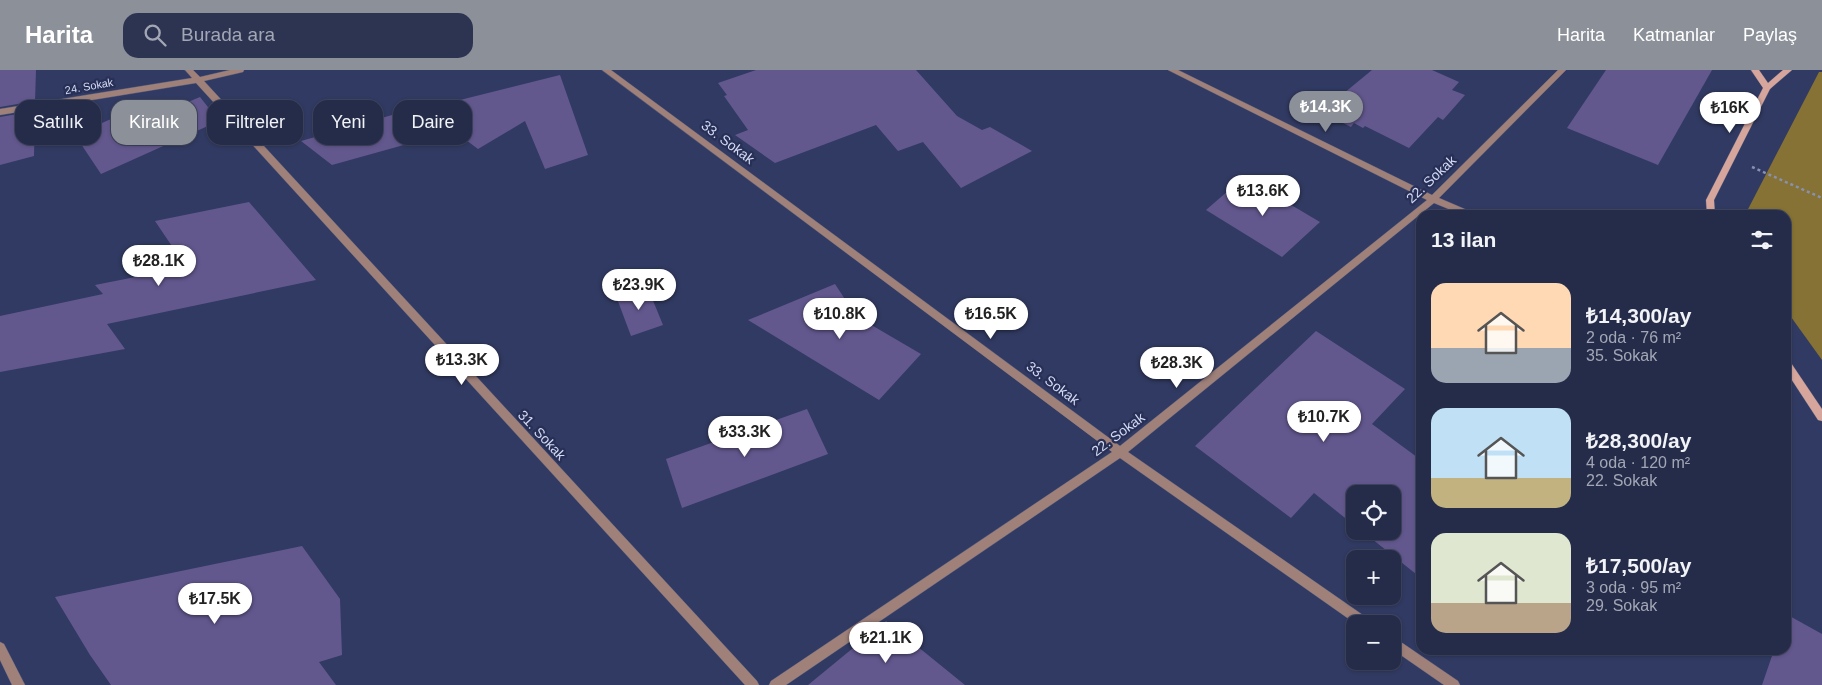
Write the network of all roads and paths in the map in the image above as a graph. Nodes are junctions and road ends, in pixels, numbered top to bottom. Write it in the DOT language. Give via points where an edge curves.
graph roads {
  1 [pos="189,70"];
  2 [pos="240,70"];
  3 [pos="606,70"];
  4 [pos="1172,70"];
  5 [pos="1562,70"];
  6 [pos="1755,70"];
  7 [pos="1788,70"];
  8 [pos="198,80"];
  9 [pos="1767,88"];
  10 [pos="0,112"];
  11 [pos="1731,157"];
  12 [pos="1822,198"];
  13 [pos="1433,199"];
  14 [pos="1419,210"];
  15 [pos="1460,210"];
  16 [pos="1711,210"];
  17 [pos="1416,213"];
  18 [pos="1791,370"];
  19 [pos="1822,417"];
  20 [pos="1120,452"];
  21 [pos="1353,615"];
  22 [pos="0,648"];
  23 [pos="1401,648"];
  24 [pos="19,685"];
  25 [pos="753,685"];
  26 [pos="774,685"];
  27 [pos="1454,685"];
  1 -- 8 [label="street, 31. Sokak"];
  2 -- 8 [label="street, 24. Sokak"];
  3 -- 20 [label="street, 33. Sokak"];
  4 -- 13 [label="street"];
  5 -- 13 [label="street, 22. Sokak"];
  6 -- 9 [label="main road"];
  7 -- 9 [label="main road"];
  8 -- 10 [label="street, 24. Sokak"];
  8 -- 25 [label="street, 31. Sokak"];
  9 -- 11 [label="main road"];
  11 -- 12 [label="path"];
  11 -- 16 [label="main road" via="1710,200"];
  13 -- 14 [label="street, 22. Sokak"];
  13 -- 15 [label="street"];
  17 -- 20 [label="street, 22. Sokak"];
  18 -- 19 [label="main road"];
  20 -- 21 [label="street, 33. Sokak"];
  20 -- 26 [label="street, 22. Sokak"];
  22 -- 24 [label="street"];
  23 -- 27 [label="street"];
}
